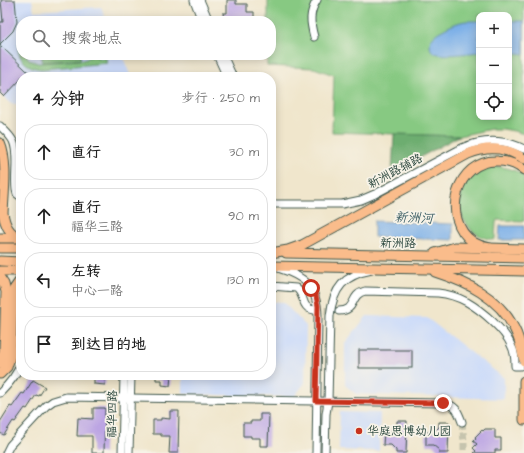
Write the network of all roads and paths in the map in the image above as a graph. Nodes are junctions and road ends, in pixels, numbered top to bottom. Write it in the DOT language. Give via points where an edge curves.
graph roads {
  1 [pos="194,0"];
  2 [pos="200,0"];
  3 [pos="317,0"];
  4 [pos="200,16"];
  5 [pos="207,16"];
  6 [pos="314,37"];
  7 [pos="219,60"];
  8 [pos="225,60"];
  9 [pos="225,72"];
  10 [pos="231,72"];
  11 [pos="0,126"];
  12 [pos="0,143"];
  13 [pos="524,149"];
  14 [pos="16,157"];
  15 [pos="16,157"];
  16 [pos="524,159"];
  17 [pos="524,170"];
  18 [pos="16,186"];
  19 [pos="276,204"];
  20 [pos="16,236"];
  21 [pos="0,238"];
  22 [pos="16,238"];
  23 [pos="0,248"];
  24 [pos="16,248"];
  25 [pos="490,248"];
  26 [pos="524,249"];
  27 [pos="276,252"];
  28 [pos="276,253"];
  29 [pos="426,256"];
  30 [pos="524,258"];
  31 [pos="0,261"];
  32 [pos="16,262"];
  33 [pos="276,266"];
  34 [pos="276,267"];
  35 [pos="380,268"];
  36 [pos="426,269"];
  37 [pos="0,271"];
  38 [pos="16,271"];
  39 [pos="524,271"];
  40 [pos="0,278"];
  41 [pos="16,286"];
  42 [pos="276,286"];
  43 [pos="314,310"];
  44 [pos="339,311"];
  45 [pos="0,363"];
  46 [pos="522,364"];
  47 [pos="0,374"];
  48 [pos="16,374"];
  49 [pos="125,380"];
  50 [pos="130,380"];
  51 [pos="524,381"];
  52 [pos="0,393"];
  53 [pos="127,398"];
  54 [pos="316,401"];
  55 [pos="328,401"];
  56 [pos="524,420"];
  57 [pos="462,422"];
  58 [pos="6,453"];
  59 [pos="122,453"];
  60 [pos="129,453"];
  61 [pos="316,453"];
  62 [pos="325,453"];
  1 -- 4 [label="street"];
  2 -- 5 [label="street"];
  3 -- 6 [label="street" via="312,7 311,15"];
  7 -- 9 [label="street"];
  8 -- 10 [label="street"];
  11 -- 15 [label="street" via="14,145"];
  12 -- 20 [label="main road" via="4,160 4,221"];
  13 -- 19 [label="street, 新洲路辅路" via="500,142 475,143 375,194 354,202"];
  14 -- 18 [label="street"];
  16 -- 27 [label="main road" via="503,150 478,150 302,245"];
  17 -- 25 [label="main road" via="507,162 489,161 474,167 461,182 456,195 456,215 462,231 474,242"];
  21 -- 22 [label="main road"];
  23 -- 24 [label="main road"];
  25 -- 26 [label="main road"];
  25 -- 29 [label="main road" via="455,247"];
  28 -- 29 [label="main road, 新洲路"];
  29 -- 30 [label="main road, 新洲路"];
  31 -- 32 [label="main road"];
  33 -- 35 [label="main road"];
  34 -- 54 [label="street" via="295,274 307,283 316,296"];
  35 -- 36 [label="main road"];
  35 -- 55 [label="street" via="366,271 346,281 334,296 330,316"];
  36 -- 39 [label="main road"];
  36 -- 46 [label="main road" via="474,288 491,300 514,328 521,344"];
  37 -- 38 [label="main road"];
  40 -- 45 [label="main road" via="6,292 4,352"];
  41 -- 47 [label="main road" via="13,297 11,356"];
  42 -- 43 [label="street" via="296,288 302,294 304,305"];
  44 -- 46 [label="street" via="349,309 358,294 365,291 447,294 467,302 495,324 512,345 514,366"];
  48 -- 52 [label="street"];
  49 -- 53 [label="street, 福华四路"];
  50 -- 53 [label="street, 福华四路"];
  51 -- 56 [label="main road"];
  53 -- 54 [label="street"];
  53 -- 58 [label="street" via="66,397 53,401 42,409"];
  53 -- 59 [label="street, 福华四路"];
  53 -- 60 [label="street, 福华四路"];
  54 -- 55 [label="street"];
  54 -- 61 [label="street"];
  55 -- 57 [label="street" via="449,404 457,410"];
  55 -- 62 [label="street"];
}
